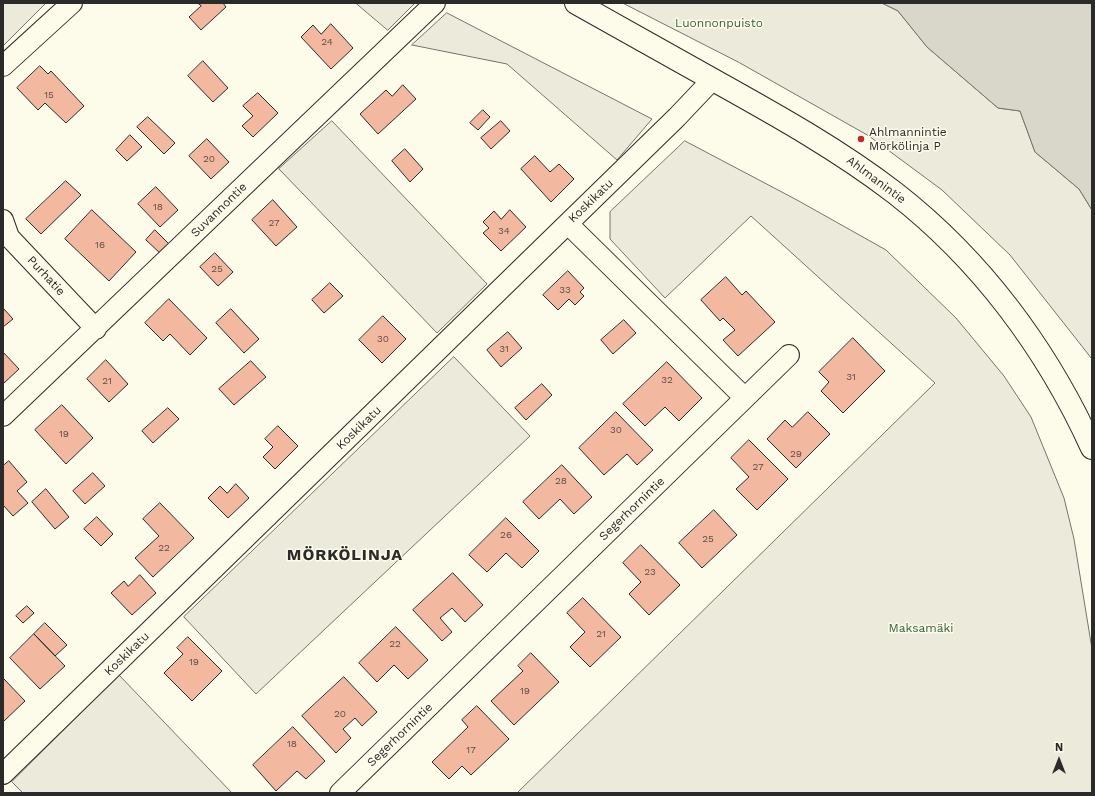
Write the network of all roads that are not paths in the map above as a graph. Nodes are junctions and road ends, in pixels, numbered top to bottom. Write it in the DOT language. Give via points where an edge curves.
graph roads {
  1 [pos="72,3"];
  2 [pos="435,3"];
  3 [pos="576,3"];
  4 [pos="3,66"];
  5 [pos="713,79"];
  6 [pos="3,220"];
  7 [pos="568,224"];
  8 [pos="96,328"];
  9 [pos="788,355"];
  10 [pos="745,398"];
  11 [pos="3,416"];
  12 [pos="1092,448"];
  13 [pos="3,774"];
  14 [pos="340,793"];
  1 -- 4 [label="street"];
  2 -- 8 [label="street, Suvannontie"];
  3 -- 5 [label="street, Ahlmanintie"];
  5 -- 7 [label="street, Koskikatu"];
  5 -- 12 [label="street, Ahlmanintie" via="830,146 896,194 954,245 991,286 1038,348 1061,385"];
  6 -- 8 [label="street, Purhatie" via="9,237"];
  7 -- 10 [label="street"];
  7 -- 13 [label="street, Koskikatu"];
  8 -- 11 [label="street, Suvannontie"];
  9 -- 10 [label="street, Segerhornintie"];
  10 -- 14 [label="street, Segerhornintie"];
}
